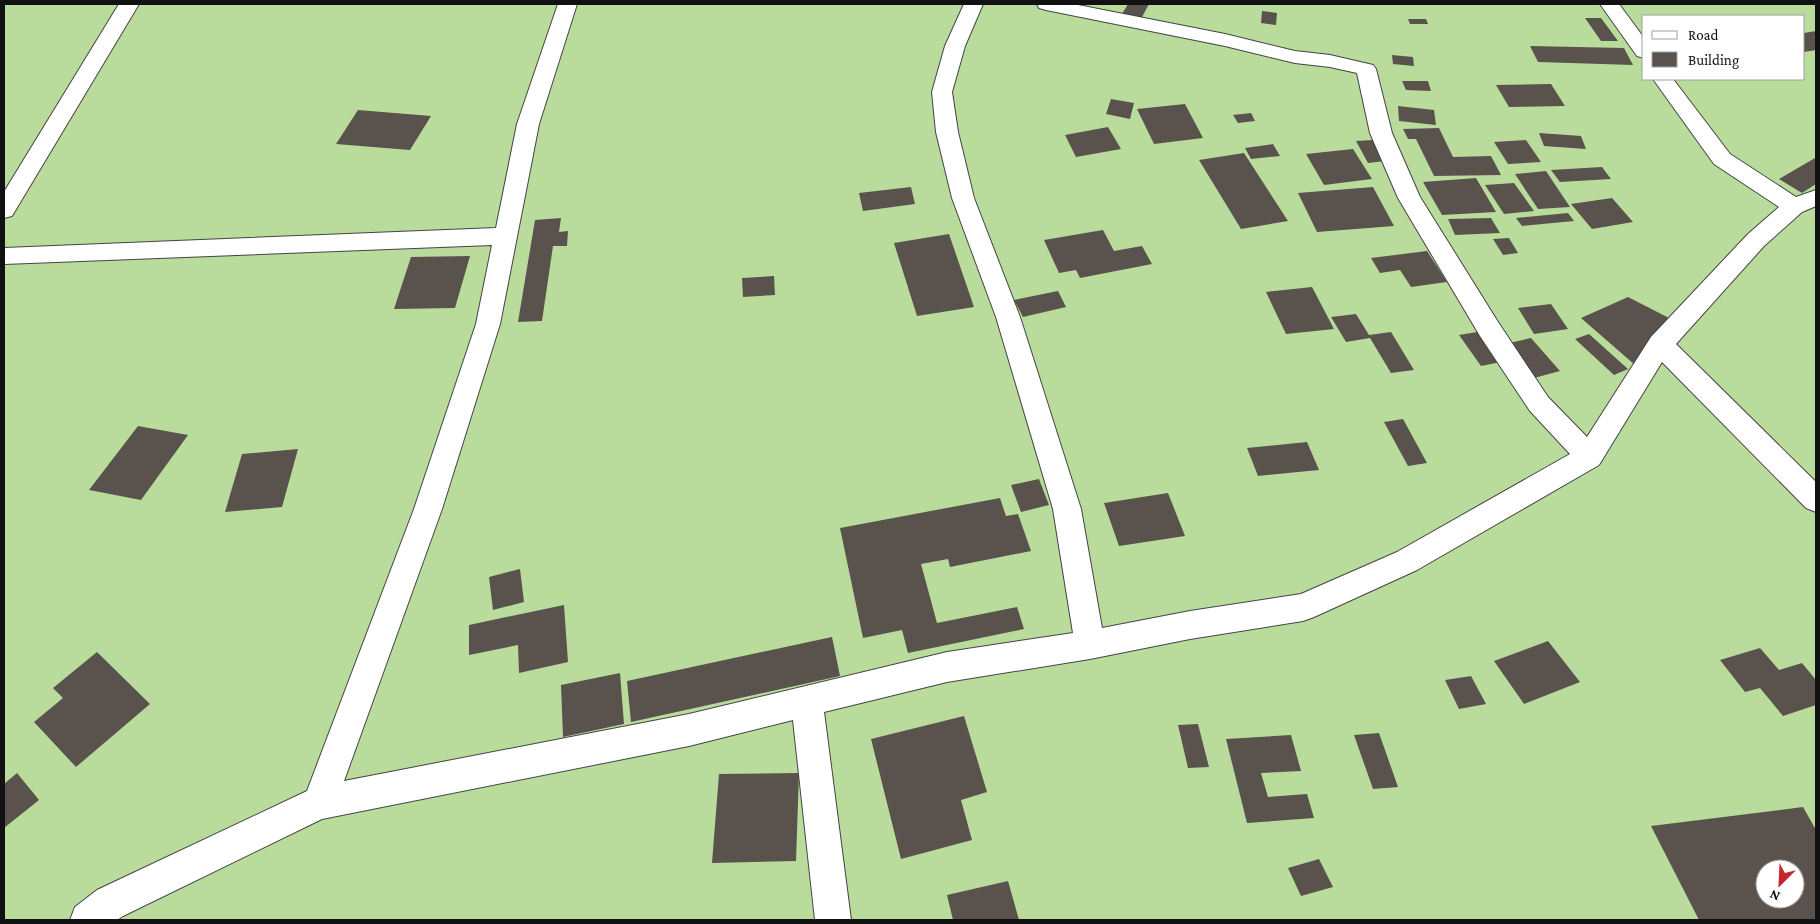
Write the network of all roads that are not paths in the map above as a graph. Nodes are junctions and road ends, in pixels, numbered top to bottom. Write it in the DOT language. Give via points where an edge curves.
graph roads {
  1 [pos="129,4"];
  2 [pos="568,4"];
  3 [pos="973,4"];
  4 [pos="1046,4"];
  5 [pos="1608,4"];
  6 [pos="1642,49"];
  7 [pos="1664,80"];
  8 [pos="28,168"];
  9 [pos="4,169"];
  10 [pos="1811,200"];
  11 [pos="4,210"];
  12 [pos="506,236"];
  13 [pos="4,256"];
  14 [pos="1660,344"];
  15 [pos="1589,456"];
  16 [pos="1816,500"];
  17 [pos="1090,645"];
  18 [pos="807,701"];
  19 [pos="319,803"];
  20 [pos="88,920"];
  21 [pos="833,920"];
  1 -- 8 [label="street"];
  2 -- 12 [label="street" via="528,124"];
  3 -- 17 [label="street" via="955,46 942,92 947,132 963,198 1008,317 1067,509"];
  4 -- 15 [label="street" via="1294,57 1366,69 1381,133 1409,198 1539,404"];
  5 -- 6 [label="street"];
  7 -- 10 [label="street" via="1722,159"];
  8 -- 9 [label="street"];
  8 -- 11 [label="street"];
  10 -- 14 [label="street" via="1756,240"];
  12 -- 13 [label="street"];
  12 -- 19 [label="street" via="488,324 428,509"];
  14 -- 15 [label="street"];
  14 -- 16 [label="street"];
  15 -- 17 [label="street" via="1407,561 1303,607"];
  17 -- 18 [label="street" via="947,667"];
  18 -- 19 [label="street" via="689,730"];
  18 -- 21 [label="street"];
  19 -- 20 [label="street" via="110,903"];
}
